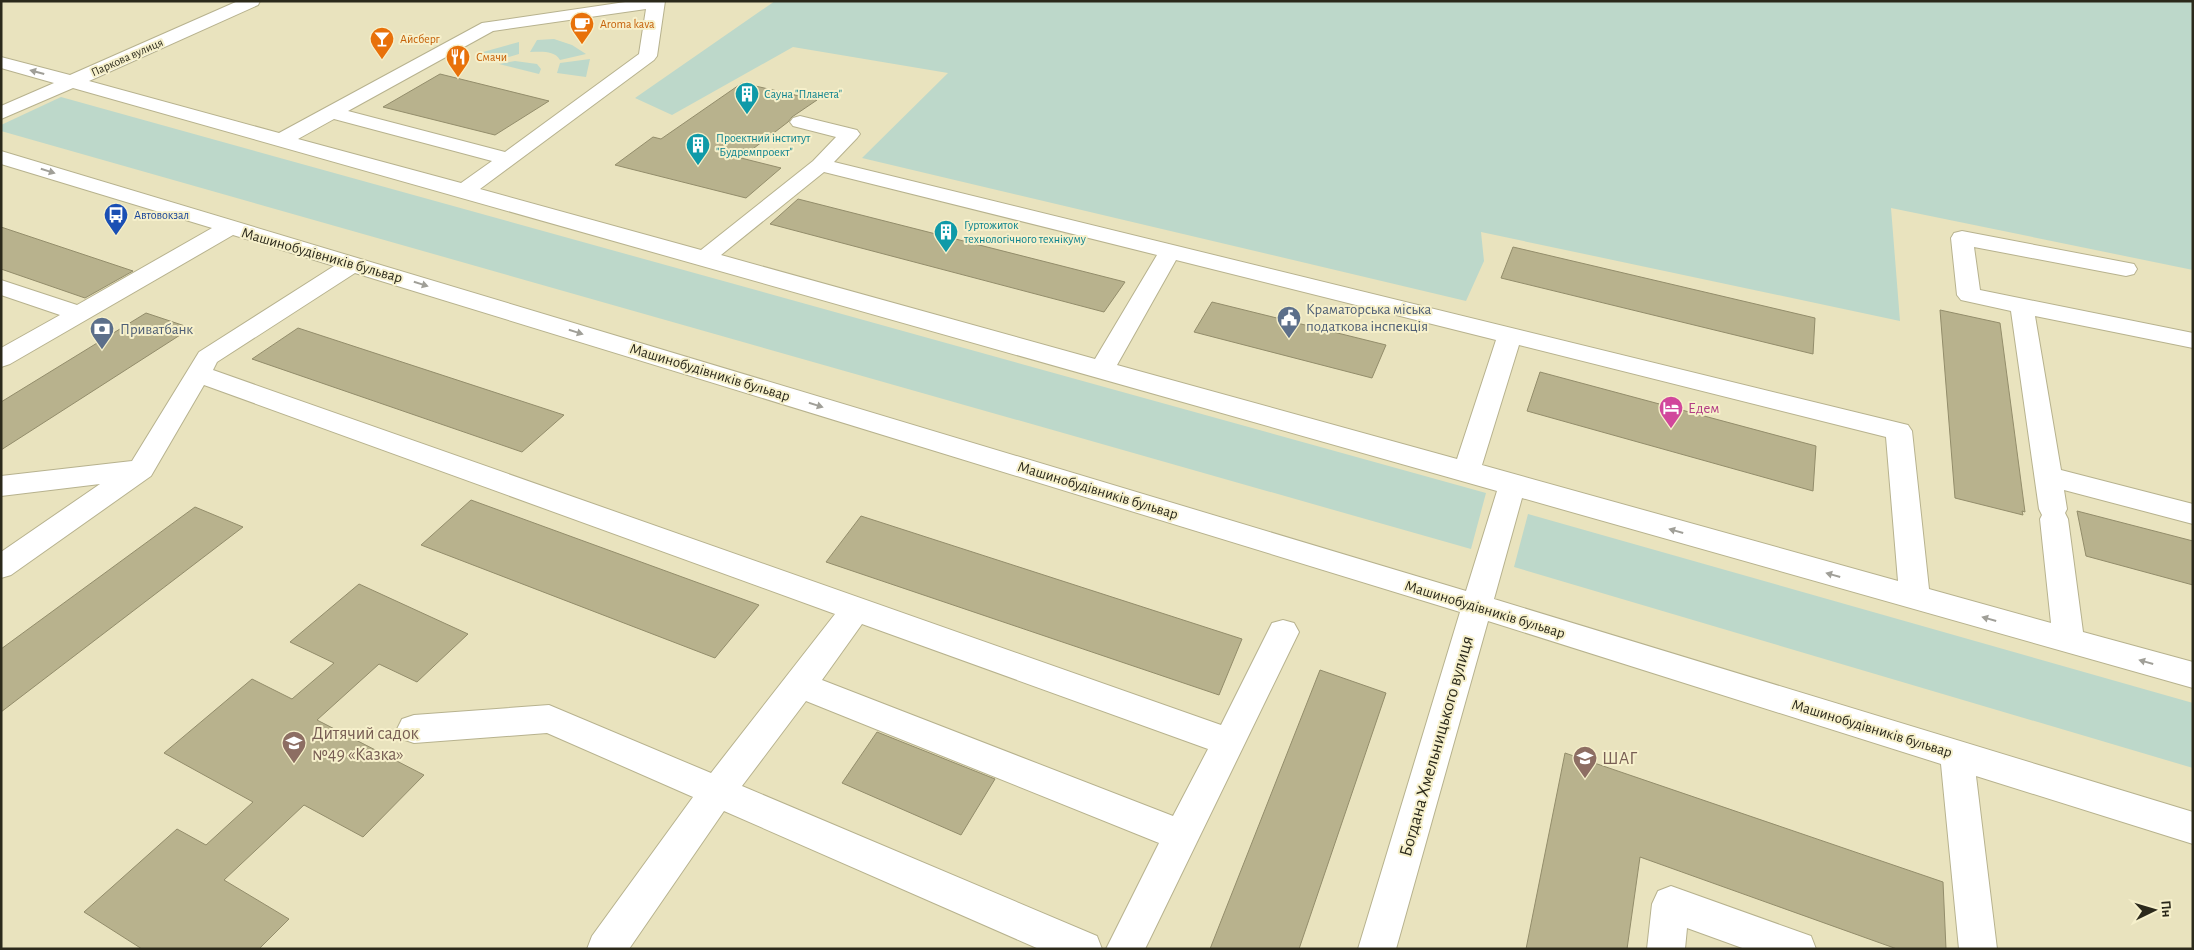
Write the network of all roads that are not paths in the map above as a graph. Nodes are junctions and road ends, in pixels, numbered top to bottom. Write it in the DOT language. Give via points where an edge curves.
graph roads {
  1 [pos="252,1"];
  2 [pos="656,2"];
  3 [pos="1,62"];
  4 [pos="72,82"];
  5 [pos="331,112"];
  6 [pos="1,113"];
  7 [pos="800,122"];
  8 [pos="279,141"];
  9 [pos="1,157"];
  10 [pos="509,158"];
  11 [pos="820,165"];
  12 [pos="464,191"];
  13 [pos="229,228"];
  14 [pos="1170,252"];
  15 [pos="702,259"];
  16 [pos="353,264"];
  17 [pos="2126,269"];
  18 [pos="1,286"];
  19 [pos="2022,307"];
  20 [pos="80,314"];
  21 [pos="1510,334"];
  22 [pos="2193,341"];
  23 [pos="1,359"];
  24 [pos="1100,370"];
  25 [pos="198,374"];
  26 [pos="141,469"];
  27 [pos="1466,472"];
  28 [pos="2048,476"];
  29 [pos="1,486"];
  30 [pos="1512,486"];
  31 [pos="2193,514"];
  32 [pos="1,567"];
  33 [pos="1915,598"];
  34 [pos="1477,606"];
  35 [pos="856,609"];
  36 [pos="1283,632"];
  37 [pos="2069,641"];
  38 [pos="2193,676"];
  39 [pos="800,685"];
  40 [pos="414,728"];
  41 [pos="1229,742"];
  42 [pos="1957,755"];
  43 [pos="718,792"];
  44 [pos="2193,828"];
  45 [pos="1182,836"];
  46 [pos="606,949"];
  47 [pos="1082,949"];
  48 [pos="1125,949"];
  49 [pos="1377,949"];
  50 [pos="1666,949"];
  51 [pos="1797,949"];
  52 [pos="1978,949"];
  1 -- 4 [label="street, Паркова вулиця"];
  2 -- 5 [label="street" via="488,27"];
  2 -- 10 [label="street" via="648,56"];
  4 -- 3 [label="street, one-way"];
  4 -- 6 [label="street, Паркова вулиця"];
  4 -- 8 [label="street"];
  5 -- 8 [label="street"];
  5 -- 10 [label="street"];
  7 -- 11 [label="street" via="850,134"];
  8 -- 12 [label="street"];
  9 -- 13 [label="street, Машинобудівників бульвар, one-way"];
  10 -- 12 [label="street"];
  11 -- 14 [label="street"];
  11 -- 15 [label="street"];
  12 -- 15 [label="street"];
  13 -- 16 [label="street, Машинобудівників бульвар"];
  13 -- 20 [label="street"];
  14 -- 21 [label="street"];
  14 -- 24 [label="street"];
  15 -- 24 [label="street"];
  16 -- 25 [label="street" via="208,356"];
  16 -- 34 [label="street, Машинобудівників бульвар, one-way"];
  17 -- 19 [label="street" via="1962,238 1969,295"];
  18 -- 20 [label="street"];
  19 -- 22 [label="street"];
  19 -- 28 [label="street"];
  20 -- 23 [label="street"];
  21 -- 27 [label="street"];
  21 -- 33 [label="street" via="1899,431"];
  24 -- 27 [label="street"];
  25 -- 26 [label="street"];
  25 -- 35 [label="street"];
  26 -- 29 [label="street"];
  26 -- 32 [label="street"];
  27 -- 30 [label="street"];
  28 -- 31 [label="street"];
  28 -- 37 [label="street"];
  33 -- 30 [label="street, one-way"];
  30 -- 34 [label="street, Богдана Хмельницького вулиця"];
  37 -- 33 [label="street, one-way"];
  34 -- 42 [label="street, Машинобудівників бульвар"];
  34 -- 49 [label="street, Богдана Хмельницького вулиця"];
  35 -- 39 [label="street"];
  35 -- 41 [label="street"];
  36 -- 41 [label="street"];
  38 -- 37 [label="street, one-way"];
  39 -- 43 [label="street"];
  39 -- 45 [label="street"];
  40 -- 43 [label="street" via="549,719"];
  41 -- 45 [label="street"];
  42 -- 44 [label="street, Машинобудівників бульвар"];
  42 -- 52 [label="street"];
  43 -- 46 [label="street"];
  43 -- 47 [label="street"];
  45 -- 48 [label="street"];
  50 -- 51 [label="street" via="1671,904"];
}
